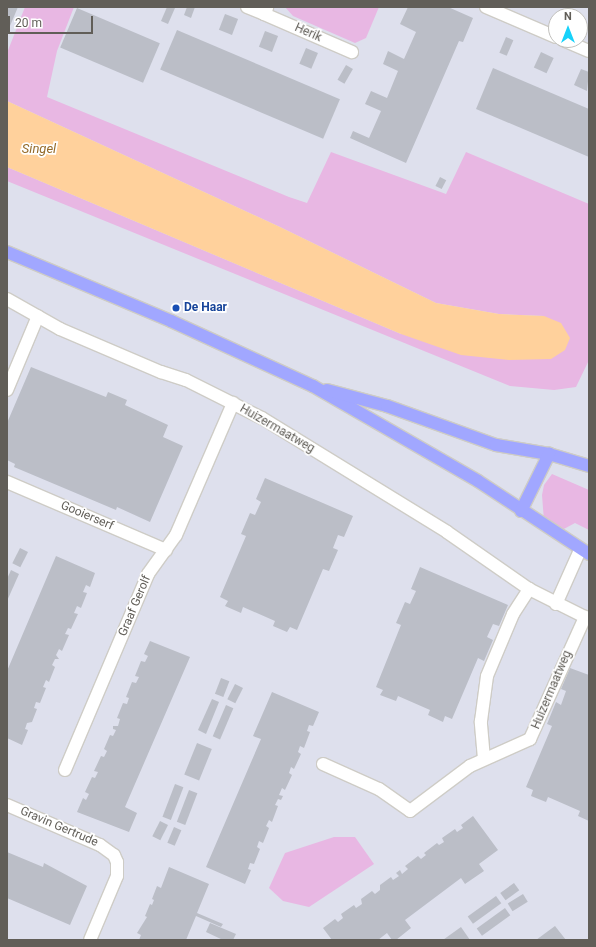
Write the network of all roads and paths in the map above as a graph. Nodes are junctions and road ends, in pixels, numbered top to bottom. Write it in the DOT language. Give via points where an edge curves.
graph roads {
  1 [pos="246,7"];
  2 [pos="486,7"];
  3 [pos="266,11"];
  4 [pos="548,34"];
  5 [pos="352,52"];
  6 [pos="7,252"];
  7 [pos="7,300"];
  8 [pos="38,316"];
  9 [pos="312,386"];
  10 [pos="7,390"];
  11 [pos="233,403"];
  12 [pos="549,454"];
  13 [pos="589,466"];
  14 [pos="7,482"];
  15 [pos="521,511"];
  16 [pos="166,550"];
  17 [pos="584,552"];
  18 [pos="529,589"];
  19 [pos="556,604"];
  20 [pos="587,618"];
  21 [pos="484,759"];
  22 [pos="323,764"];
  23 [pos="65,770"];
  24 [pos="7,805"];
  25 [pos="90,940"];
  1 -- 3 [label="street, Herik"];
  2 -- 4 [label="street"];
  3 -- 5 [label="street, Herik"];
  6 -- 9 [label="main road" via="172,321"];
  7 -- 8 [label="street, Huizermaatweg"];
  8 -- 10 [label="street"];
  8 -- 11 [label="street, Huizermaatweg" via="60,329 186,380"];
  9 -- 12 [label="main road" via="387,406 496,445"];
  9 -- 15 [label="main road" via="478,481"];
  11 -- 16 [label="street, Graaf Gerolf" via="176,535"];
  11 -- 18 [label="street, Huizermaatweg" via="262,418 447,532"];
  12 -- 13 [label="main road"];
  12 -- 15 [label="main road"];
  14 -- 16 [label="street, Gooierserf"];
  15 -- 17 [label="main road"];
  16 -- 23 [label="street, Graaf Gerolf" via="148,574"];
  17 -- 19 [label="street"];
  18 -- 19 [label="street, Huizermaatweg"];
  18 -- 21 [label="street" via="512,614 487,676 481,721"];
  19 -- 20 [label="street, Huizermaatweg"];
  20 -- 21 [label="street, Huizermaatweg" via="530,739"];
  21 -- 22 [label="street, Huizermaatweg" via="410,811 359,778"];
  24 -- 25 [label="street, Gravin Gertrude" via="100,844 114,856 117,862 117,876"];
}
